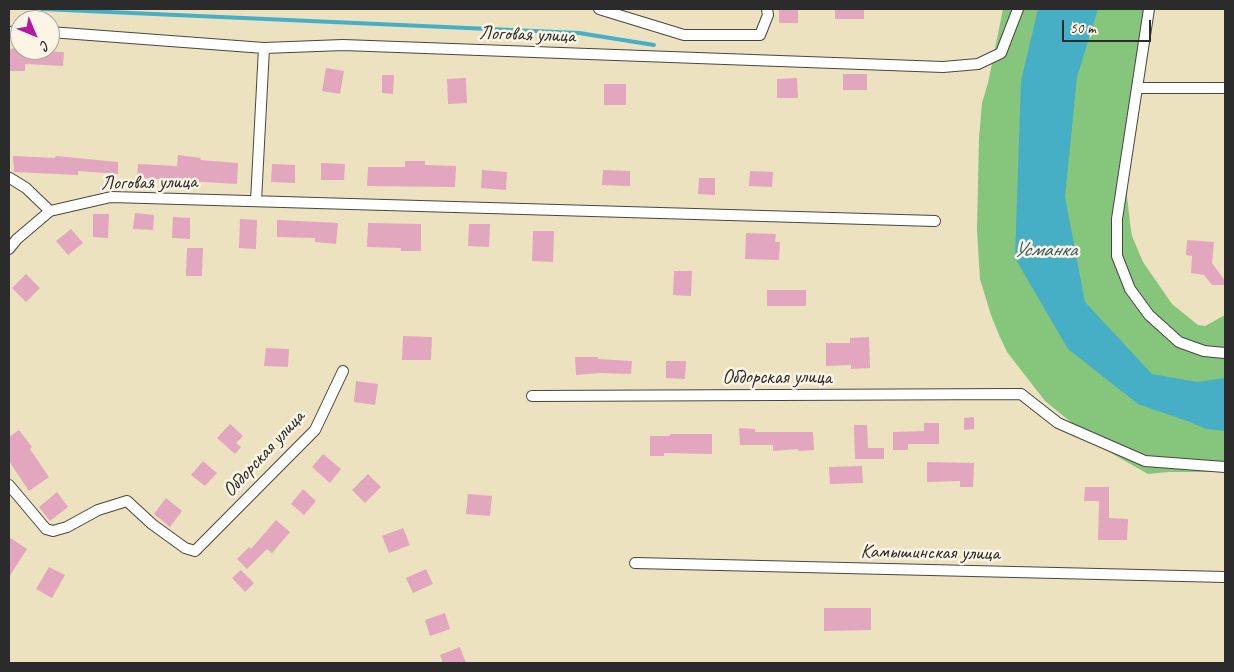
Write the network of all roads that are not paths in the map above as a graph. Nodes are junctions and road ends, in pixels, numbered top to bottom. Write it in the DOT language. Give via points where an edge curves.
graph roads {
  1 [pos="599,9"];
  2 [pos="767,9"];
  3 [pos="1018,9"];
  4 [pos="1149,9"];
  5 [pos="60,33"];
  6 [pos="264,48"];
  7 [pos="1137,88"];
  8 [pos="1225,88"];
  9 [pos="10,178"];
  10 [pos="256,201"];
  11 [pos="50,212"];
  12 [pos="935,221"];
  13 [pos="9,249"];
  14 [pos="1225,353"];
  15 [pos="343,371"];
  16 [pos="532,396"];
  17 [pos="1225,467"];
  18 [pos="9,485"];
  19 [pos="635,563"];
  20 [pos="1225,577"];
  1 -- 2 [label="street" via="684,35 760,35 768,15"];
  3 -- 6 [label="street, Логовая улица" via="1002,53 978,64 943,67 343,45"];
  4 -- 7 [label="street"];
  5 -- 6 [label="street, Логовая улица"];
  6 -- 10 [label="street"];
  7 -- 8 [label="street"];
  7 -- 14 [label="street" via="1117,219 1118,256 1130,289 1149,315 1180,342 1204,351"];
  9 -- 11 [label="street" via="26,188"];
  10 -- 11 [label="street, Логовая улица" via="111,197"];
  10 -- 12 [label="street, Логовая улица"];
  11 -- 13 [label="street, Логовая улица"];
  15 -- 18 [label="street, Обдорская улица" via="315,430 195,552 152,524 127,501 98,510 67,527 46,530"];
  16 -- 17 [label="street, Обдорская улица" via="1021,394 1058,423 1145,461"];
  19 -- 20 [label="street, Камышинская улица"];
}
